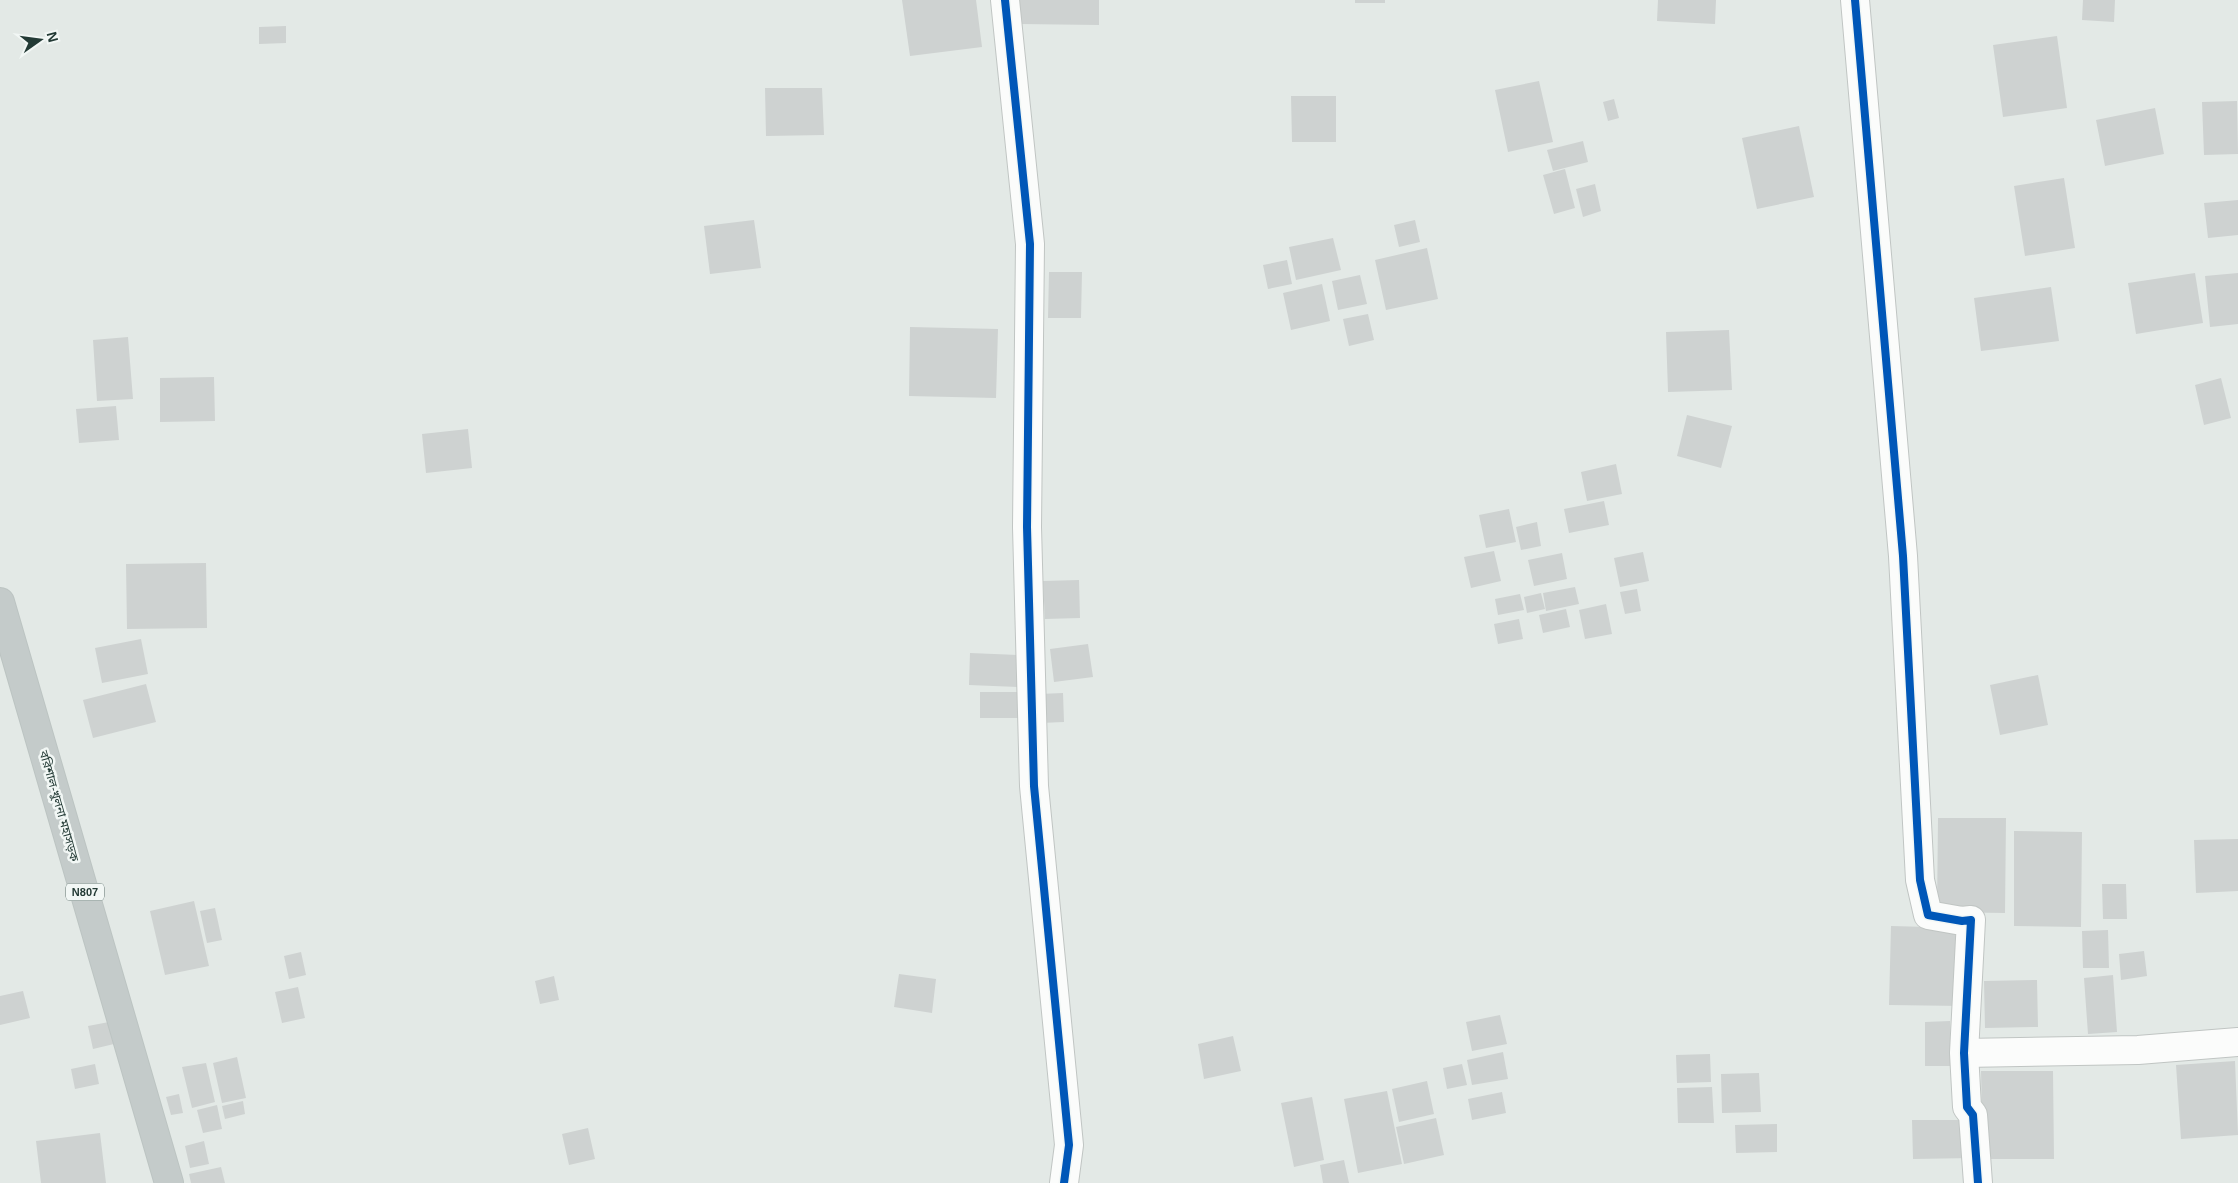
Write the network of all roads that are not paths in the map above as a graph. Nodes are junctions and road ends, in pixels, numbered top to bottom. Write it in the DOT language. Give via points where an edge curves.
graph roads {
  1 [pos="1005,0"];
  2 [pos="1855,0"];
  3 [pos="0,602"];
  4 [pos="2238,1042"];
  5 [pos="1964,1052"];
  6 [pos="169,1183"];
  7 [pos="1064,1183"];
  8 [pos="1978,1183"];
  1 -- 7 [label="street" via="1030,244 1027,527 1034,786 1069,1145"];
  2 -- 5 [label="street" via="1903,556 1920,880 1928,915 1962,922 1971,920"];
  3 -- 6 [label="highway, বরিশাল-খুলনা মহাসড়ক / N807"];
  4 -- 5 [label="street" via="2138,1050"];
  5 -- 8 [label="street" via="1967,1107 1974,1115"];
}
